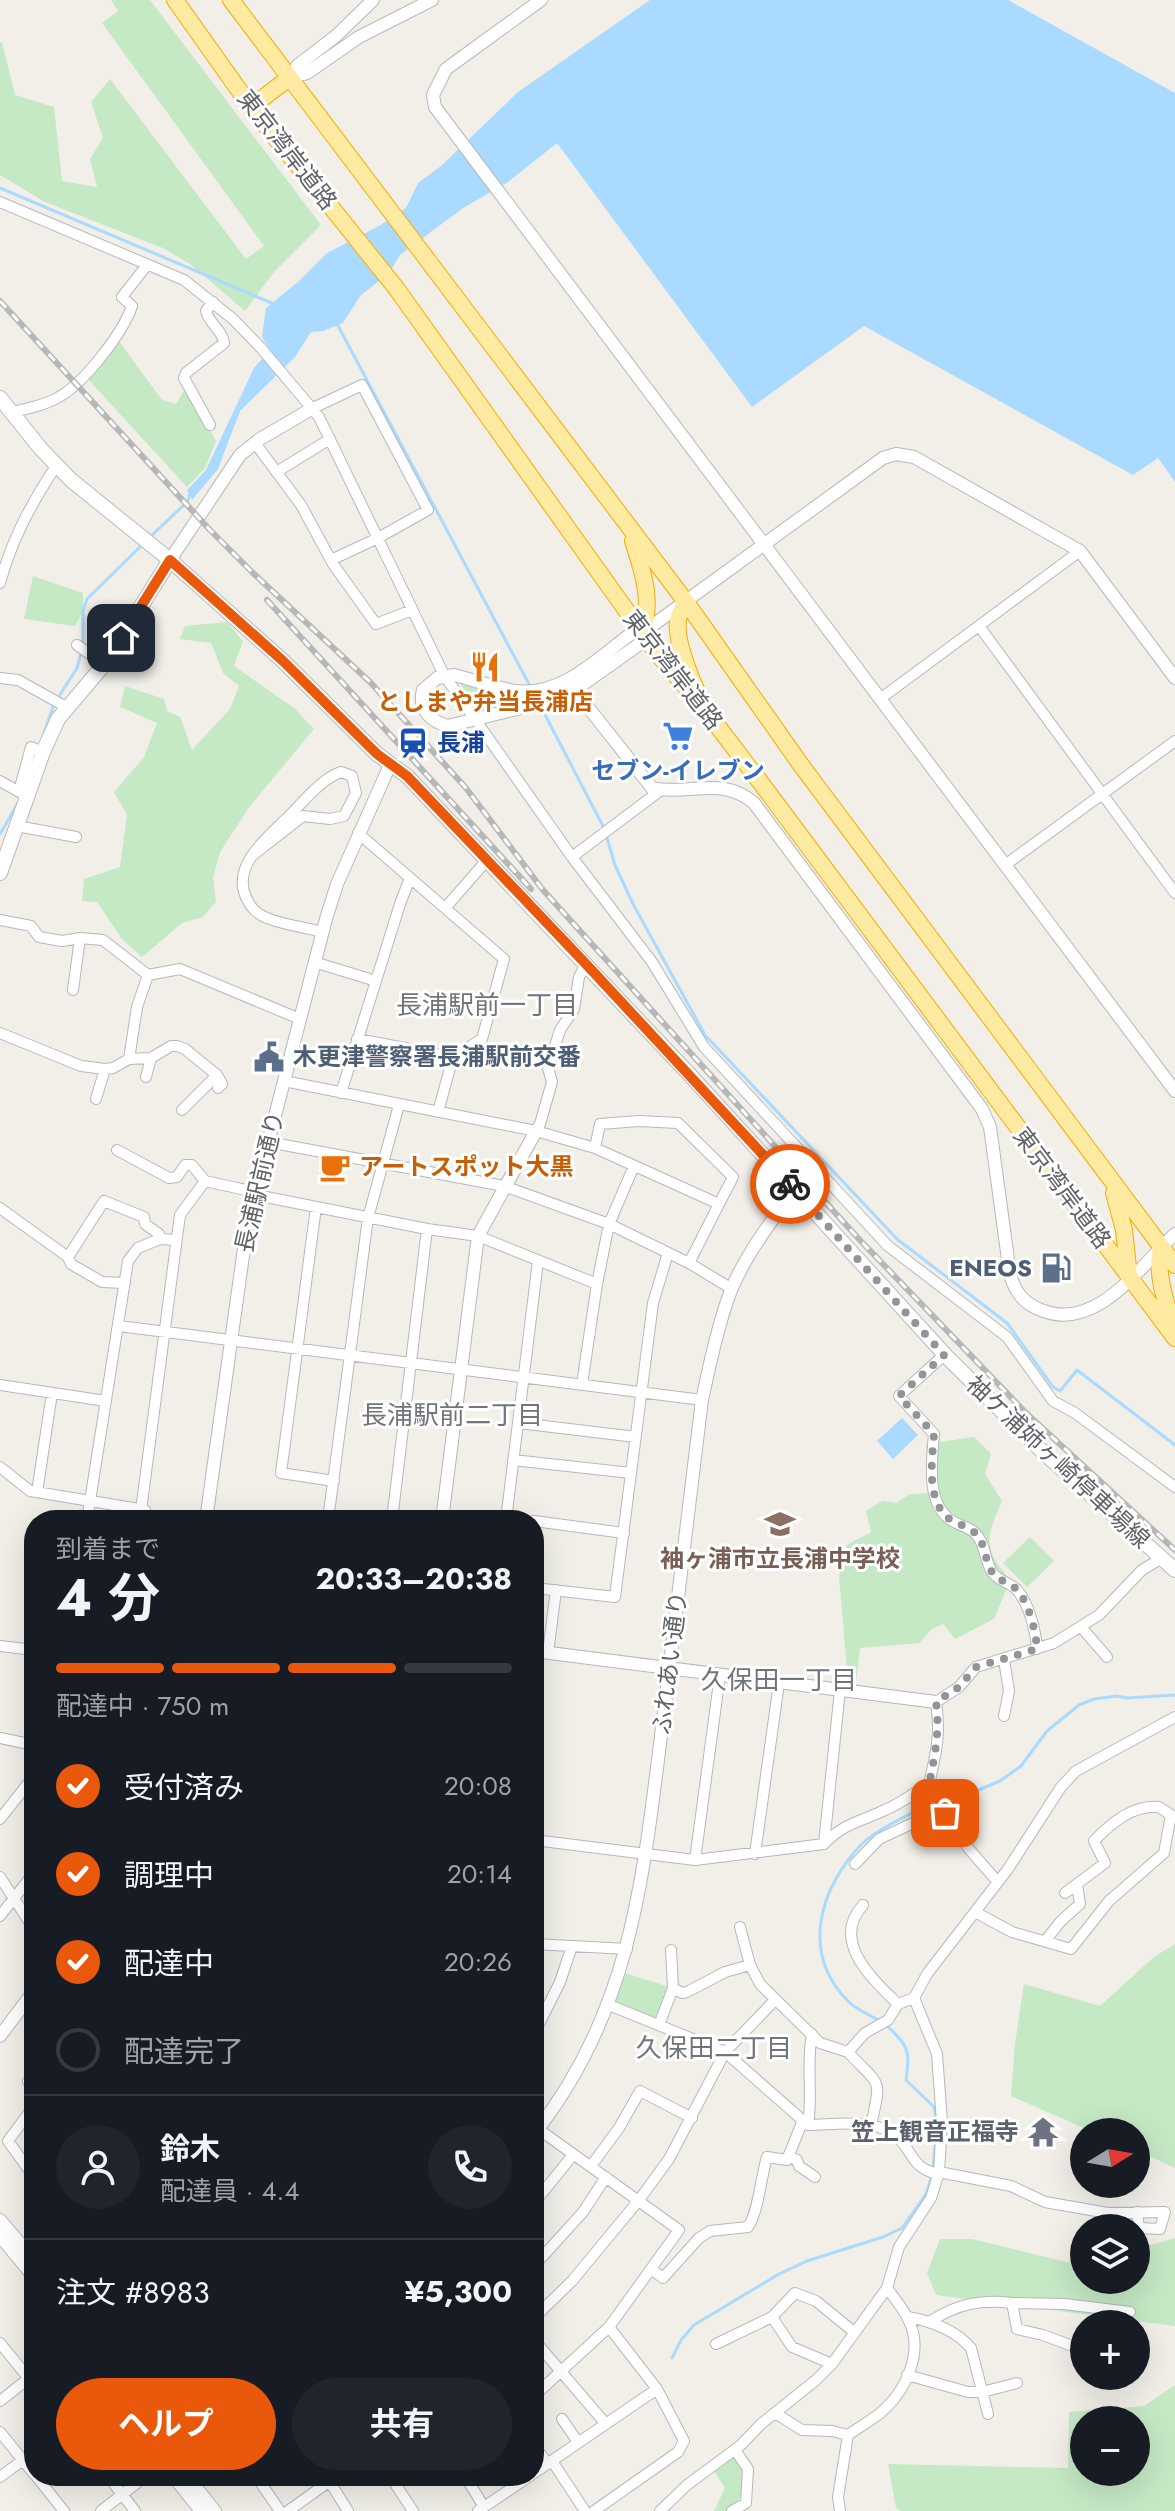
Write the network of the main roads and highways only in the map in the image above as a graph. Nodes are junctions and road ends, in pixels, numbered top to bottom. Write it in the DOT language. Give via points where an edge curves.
graph roads {
  1 [pos="175,0"];
  2 [pos="231,0"];
  3 [pos="289,78"];
  4 [pos="251,107"];
  5 [pos="0,398"];
  6 [pos="628,528"];
  7 [pos="170,560"];
  8 [pos="686,602"];
  9 [pos="642,633"];
  10 [pos="703,707"];
  11 [pos="10,833"];
  12 [pos="0,873"];
  13 [pos="1109,1177"];
  14 [pos="1161,1247"];
  15 [pos="1175,1265"];
  16 [pos="1130,1279"];
  17 [pos="1175,1325"];
  18 [pos="1175,1338"];
  19 [pos="1175,1570"];
  1 -- 4 [label="highway, 東京湾岸道路"];
  2 -- 3 [label="highway, 東京湾岸道路"];
  3 -- 4 [label="highway"];
  3 -- 6 [label="highway, 東京湾岸道路"];
  4 -- 9 [label="highway, 東京湾岸道路" via="396,288"];
  5 -- 7 [label="main road, 袖ケ浦姉ヶ崎停車場線" via="56,466"];
  6 -- 8 [label="highway, 東京湾岸道路"];
  6 -- 9 [label="highway" via="648,602"];
  7 -- 11 [label="main road" via="58,719"];
  7 -- 19 [label="main road, 袖ケ浦姉ヶ崎停車場線" via="407,776 944,1355"];
  8 -- 10 [label="highway" via="678,627"];
  8 -- 13 [label="highway, 東京湾岸道路"];
  9 -- 10 [label="highway, 東京湾岸道路"];
  10 -- 16 [label="highway, 東京湾岸道路"];
  11 -- 12 [label="main road"];
  13 -- 14 [label="highway, 東京湾岸道路"];
  13 -- 16 [label="highway" via="1120,1210"];
  14 -- 15 [label="highway, 東京湾岸道路"];
  14 -- 17 [label="highway" via="1158,1260"];
  16 -- 18 [label="highway, 東京湾岸道路"];
}
